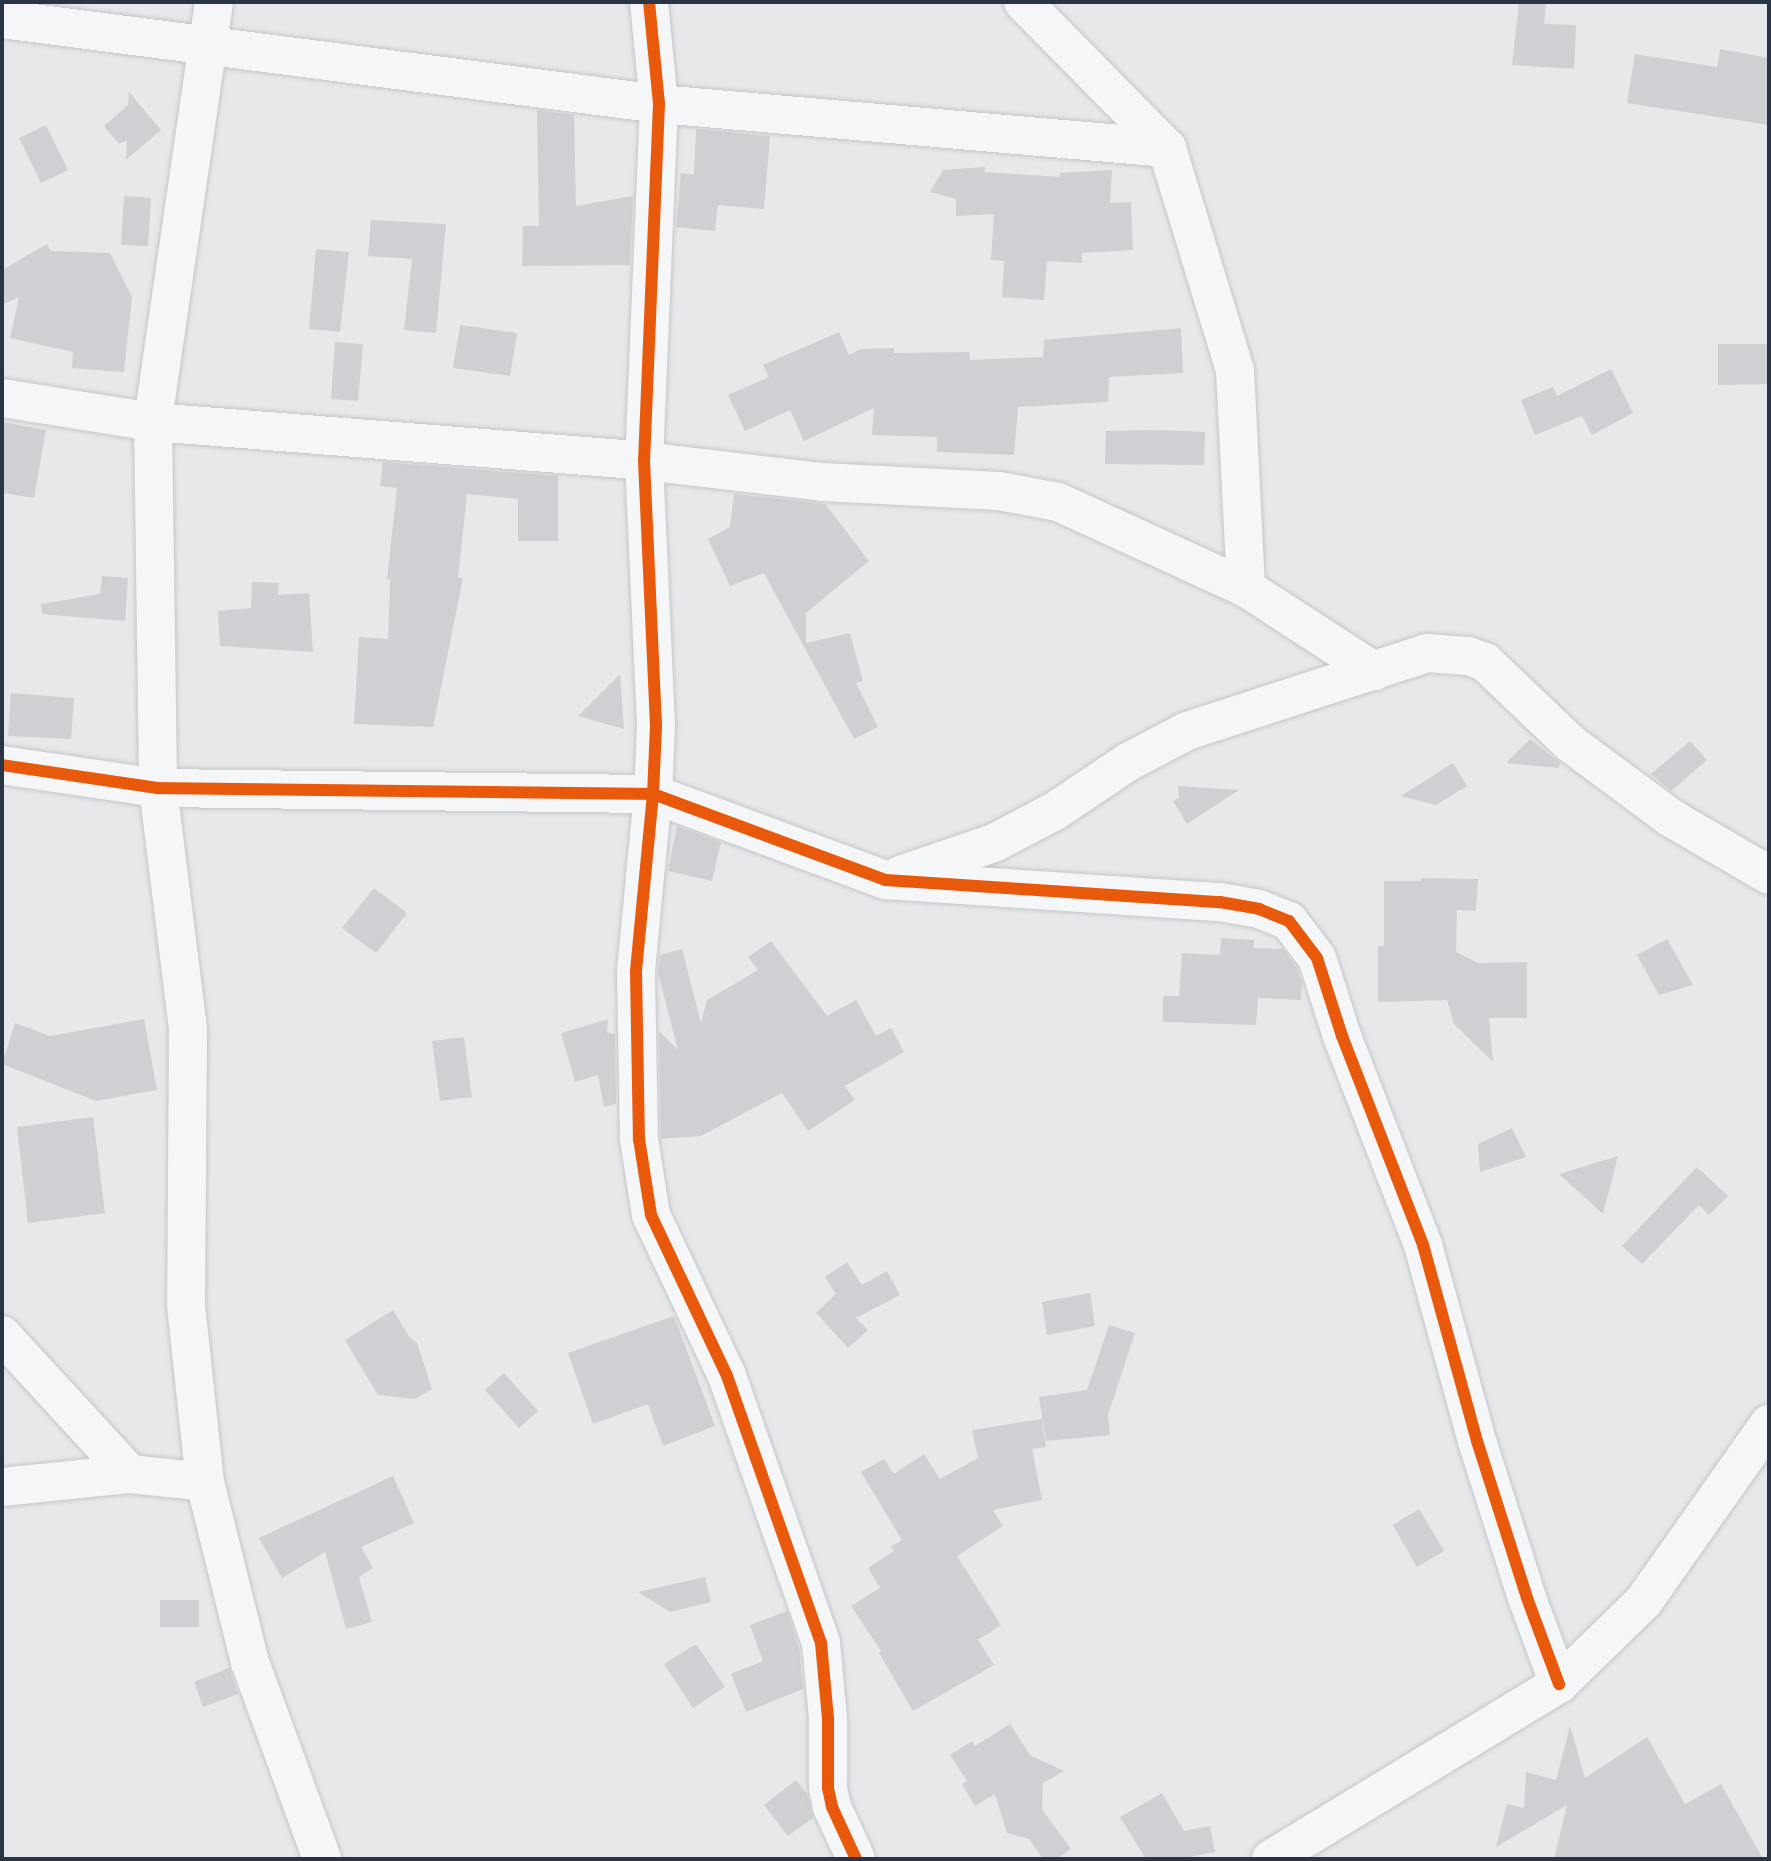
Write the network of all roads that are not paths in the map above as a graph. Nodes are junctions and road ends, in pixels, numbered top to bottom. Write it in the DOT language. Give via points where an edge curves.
graph roads {
  1 [pos="214,2"];
  2 [pos="649,2"];
  3 [pos="1023,2"];
  4 [pos="2,19"];
  5 [pos="209,47"];
  6 [pos="659,104"];
  7 [pos="1167,148"];
  8 [pos="2,398"];
  9 [pos="153,422"];
  10 [pos="644,461"];
  11 [pos="1246,588"];
  12 [pos="1374,671"];
  13 [pos="2,765"];
  14 [pos="158,788"];
  15 [pos="653,794"];
  16 [pos="1769,875"];
  17 [pos="886,880"];
  18 [pos="2,1335"];
  19 [pos="1769,1424"];
  20 [pos="130,1474"];
  21 [pos="205,1482"];
  22 [pos="2,1487"];
  23 [pos="1559,1684"];
  24 [pos="322,1859"];
  25 [pos="856,1859"];
  26 [pos="1271,1859"];
  1 -- 5 [label="street"];
  2 -- 6 [label="street"];
  3 -- 7 [label="street"];
  4 -- 5 [label="street"];
  5 -- 6 [label="street"];
  5 -- 9 [label="street"];
  6 -- 7 [label="street"];
  6 -- 10 [label="street"];
  7 -- 11 [label="street" via="1235,370"];
  8 -- 9 [label="street"];
  9 -- 10 [label="street"];
  9 -- 14 [label="street"];
  10 -- 11 [label="street" via="823,482 999,491 1058,502"];
  10 -- 15 [label="street" via="656,726"];
  11 -- 12 [label="street"];
  12 -- 16 [label="street" via="1427,653 1485,662 1570,743 1671,818"];
  12 -- 17 [label="street" via="1187,731 994,843"];
  13 -- 14 [label="street"];
  14 -- 15 [label="street"];
  14 -- 21 [label="street" via="188,1029 186,1305"];
  15 -- 17 [label="street"];
  15 -- 25 [label="street" via="636,971 639,1139 651,1215 727,1376 821,1643 828,1788"];
  17 -- 23 [label="street" via="1220,902 1274,913 1304,936 1317,958 1423,1245 1477,1441"];
  18 -- 20 [label="street"];
  19 -- 23 [label="street" via="1644,1601"];
  20 -- 21 [label="street"];
  20 -- 22 [label="street"];
  21 -- 24 [label="street" via="250,1662"];
  23 -- 26 [label="street"];
}
